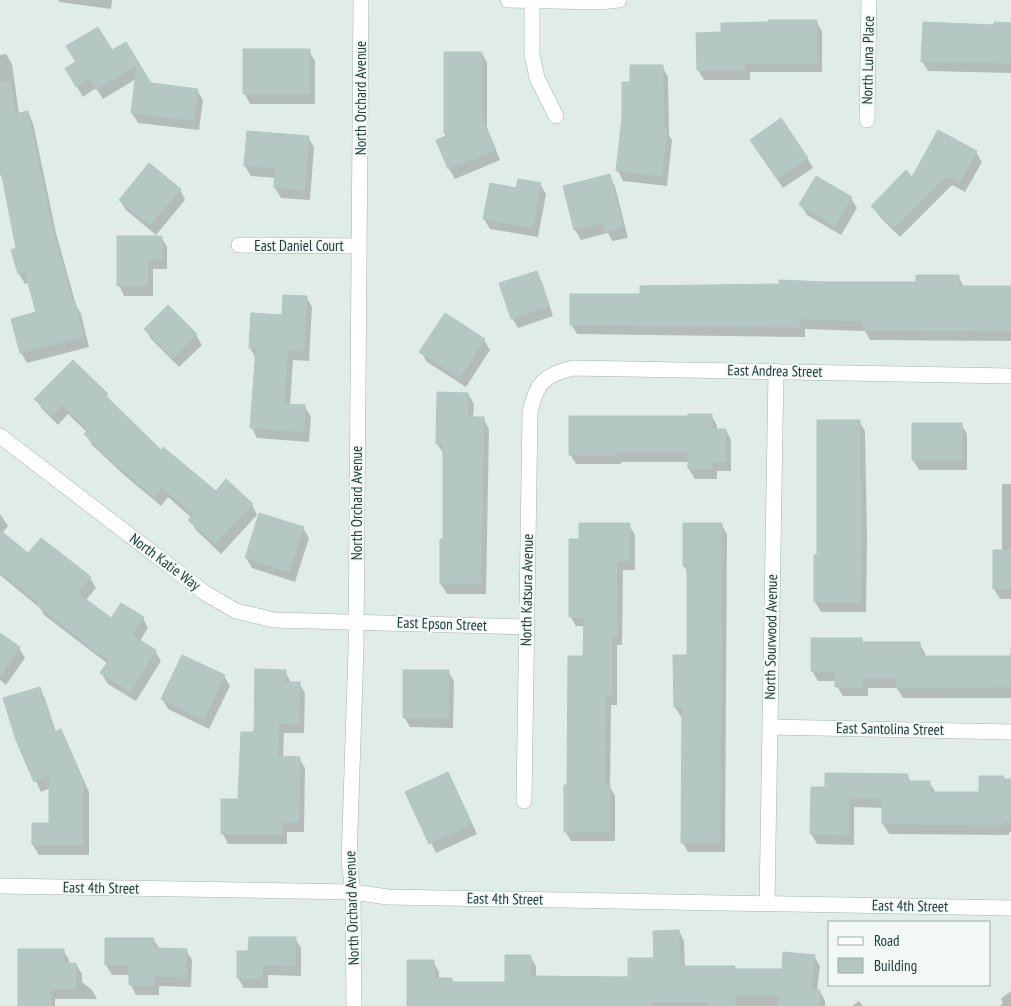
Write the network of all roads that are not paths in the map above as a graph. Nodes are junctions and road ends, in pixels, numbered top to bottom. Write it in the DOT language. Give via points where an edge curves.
graph roads {
  1 [pos="361,0"];
  2 [pos="508,0"];
  3 [pos="532,0"];
  4 [pos="618,0"];
  5 [pos="869,0"];
  6 [pos="556,116"];
  7 [pos="867,120"];
  8 [pos="239,245"];
  9 [pos="359,246"];
  10 [pos="776,370"];
  11 [pos="1011,376"];
  12 [pos="542,381"];
  13 [pos="0,436"];
  14 [pos="356,622"];
  15 [pos="527,627"];
  16 [pos="770,727"];
  17 [pos="1011,732"];
  18 [pos="524,801"];
  19 [pos="0,886"];
  20 [pos="353,892"];
  21 [pos="767,903"];
  22 [pos="1011,908"];
  23 [pos="354,1006"];
  1 -- 9 [label="street, North Orchard Avenue"];
  2 -- 3 [label="street"];
  3 -- 4 [label="street"];
  3 -- 6 [label="street" via="532,54 537,78"];
  5 -- 7 [label="street, North Luna Place"];
  8 -- 9 [label="street, East Daniel Court"];
  9 -- 14 [label="street, North Orchard Avenue"];
  10 -- 11 [label="street, East Andrea Street"];
  10 -- 12 [label="street, East Andrea Street" via="574,368"];
  10 -- 16 [label="street, North Sourwood Avenue"];
  12 -- 15 [label="street, North Katsura Avenue" via="533,396 530,412"];
  13 -- 14 [label="street, North Katie Way" via="206,593 236,611 274,620"];
  14 -- 15 [label="street, East Epson Street"];
  14 -- 20 [label="street, North Orchard Avenue" via="349,861"];
  15 -- 18 [label="street, North Katsura Avenue"];
  16 -- 17 [label="street, East Santolina Street"];
  16 -- 21 [label="street, North Sourwood Avenue"];
  19 -- 20 [label="street, East 4th Street"];
  20 -- 21 [label="street, East 4th Street" via="388,897"];
  20 -- 23 [label="street, North Orchard Avenue"];
  21 -- 22 [label="street, East 4th Street"];
}
